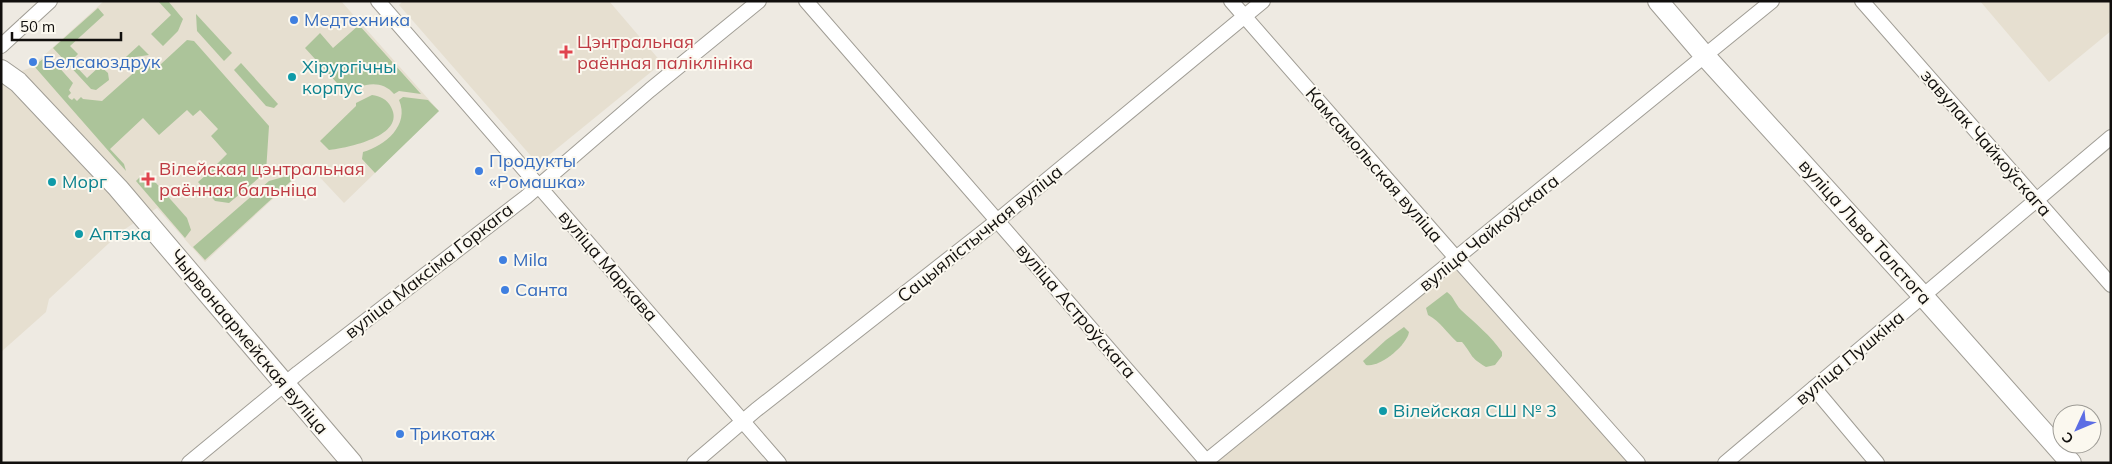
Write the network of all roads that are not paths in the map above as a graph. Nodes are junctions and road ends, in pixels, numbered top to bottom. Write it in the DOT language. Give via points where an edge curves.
graph roads {
  1 [pos="50,1"];
  2 [pos="378,1"];
  3 [pos="759,1"];
  4 [pos="806,1"];
  5 [pos="1231,1"];
  6 [pos="1263,1"];
  7 [pos="1658,1"];
  8 [pos="1772,1"];
  9 [pos="1862,1"];
  10 [pos="1245,16"];
  11 [pos="1,46"];
  12 [pos="1705,56"];
  13 [pos="1,70"];
  14 [pos="2111,137"];
  15 [pos="538,187"];
  16 [pos="2035,200"];
  17 [pos="997,221"];
  18 [pos="1456,259"];
  19 [pos="2111,285"];
  20 [pos="1923,296"];
  21 [pos="285,384"];
  22 [pos="1814,388"];
  23 [pos="743,421"];
  24 [pos="1206,462"];
  25 [pos="189,463"];
  26 [pos="352,463"];
  27 [pos="694,463"];
  28 [pos="779,463"];
  29 [pos="1638,463"];
  30 [pos="1725,463"];
  31 [pos="1877,463"];
  32 [pos="2071,463"];
  1 -- 11 [label="street"];
  2 -- 15 [label="street, вуліца Маркава"];
  3 -- 15 [label="street, вуліца Максіма Горкага"];
  4 -- 17 [label="street, вуліца Астроўскага"];
  5 -- 10 [label="street, Камсамольская вуліца"];
  6 -- 10 [label="street, Сацыялістычная вуліца"];
  7 -- 12 [label="main road, вуліца Льва Талстога"];
  8 -- 12 [label="street, вуліца Чайкоўскага"];
  9 -- 16 [label="street, завулак Чайкоўскага"];
  10 -- 17 [label="street, Сацыялістычная вуліца"];
  10 -- 18 [label="street, Камсамольская вуліца"];
  12 -- 18 [label="street, вуліца Чайкоўскага"];
  12 -- 20 [label="main road, вуліца Льва Талстога"];
  13 -- 21 [label="main road, Чырвонаармейская вуліца" via="18,82 118,188"];
  14 -- 16 [label="street, вуліца Пушкіна"];
  15 -- 21 [label="street, вуліца Максіма Горкага"];
  15 -- 23 [label="street, вуліца Маркава"];
  16 -- 19 [label="street, завулак Чайкоўскага"];
  16 -- 20 [label="street, вуліца Пушкіна"];
  17 -- 23 [label="street, Сацыялістычная вуліца"];
  17 -- 24 [label="street, вуліца Астроўскага"];
  18 -- 24 [label="street, вуліца Чайкоўскага"];
  18 -- 29 [label="street, Камсамольская вуліца"];
  20 -- 22 [label="street, вуліца Пушкіна"];
  20 -- 32 [label="main road, вуліца Льва Талстога"];
  21 -- 25 [label="street, вуліца Максіма Горкага"];
  21 -- 26 [label="main road, Чырвонаармейская вуліца"];
  22 -- 30 [label="street, вуліца Пушкіна"];
  22 -- 31 [label="street"];
  23 -- 27 [label="street, Сацыялістычная вуліца"];
  23 -- 28 [label="street, вуліца Маркава"];
}
